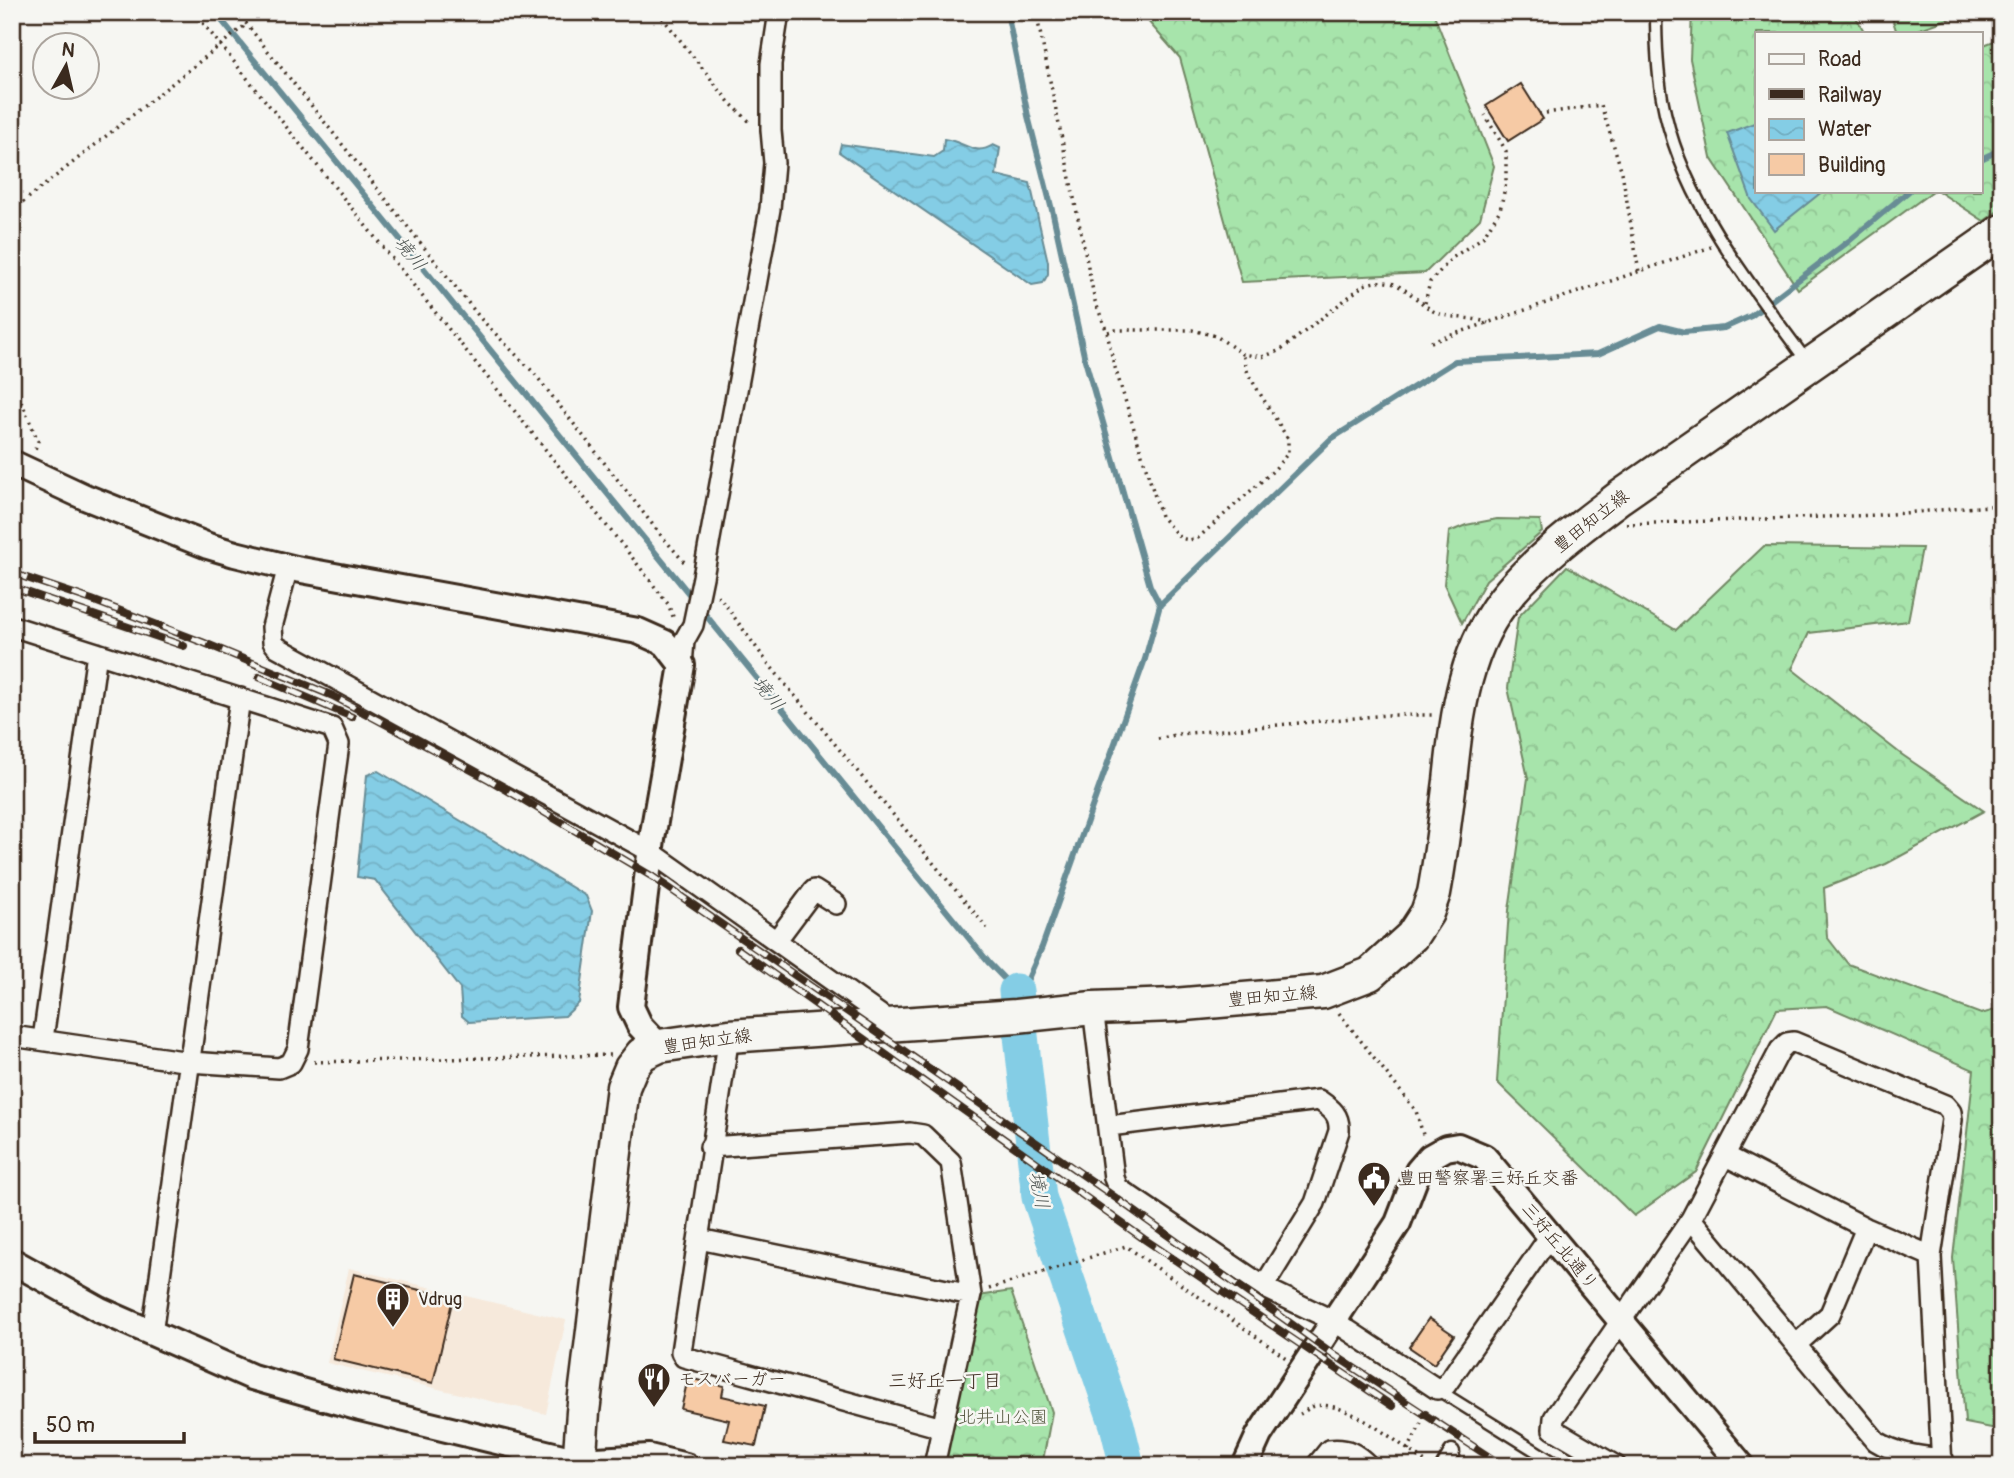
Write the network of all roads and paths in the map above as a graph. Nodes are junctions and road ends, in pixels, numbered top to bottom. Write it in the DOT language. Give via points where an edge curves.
graph roads {
  1 [pos="194,12"];
  2 [pos="237,12"];
  3 [pos="260,12"];
  4 [pos="658,12"];
  5 [pos="779,12"];
  6 [pos="1035,12"];
  7 [pos="1656,12"];
  8 [pos="244,24"];
  9 [pos="219,45"];
  10 [pos="1539,114"];
  11 [pos="1485,115"];
  12 [pos="771,130"];
  13 [pos="12,211"];
  14 [pos="2002,231"];
  15 [pos="1723,243"];
  16 [pos="1639,272"];
  17 [pos="1425,303"];
  18 [pos="1488,323"];
  19 [pos="1107,332"];
  20 [pos="1430,342"];
  21 [pos="1243,354"];
  22 [pos="1810,366"];
  23 [pos="12,392"];
  24 [pos="19,467"];
  25 [pos="2002,505"];
  26 [pos="1623,524"];
  27 [pos="288,567"];
  28 [pos="701,583"];
  29 [pos="12,626"];
  30 [pos="686,644"];
  31 [pos="97,653"];
  32 [pos="240,698"];
  33 [pos="1457,717"];
  34 [pos="1158,739"];
  35 [pos="651,852"];
  36 [pos="836,904"];
  37 [pos="987,928"];
  38 [pos="776,941"];
  39 [pos="1323,992"];
  40 [pos="1078,1010"];
  41 [pos="893,1024"];
  42 [pos="12,1036"];
  43 [pos="729,1036"];
  44 [pos="43,1039"];
  45 [pos="651,1050"];
  46 [pos="190,1062"];
  47 [pos="291,1063"];
  48 [pos="1109,1126"];
  49 [pos="710,1147"];
  50 [pos="1726,1156"];
  51 [pos="1430,1157"];
  52 [pos="1691,1219"];
  53 [pos="1866,1228"];
  54 [pos="1550,1236"];
  55 [pos="699,1239"];
  56 [pos="1931,1256"];
  57 [pos="12,1261"];
  58 [pos="1008,1283"];
  59 [pos="1264,1286"];
  60 [pos="971,1295"];
  61 [pos="1622,1320"];
  62 [pos="1334,1321"];
  63 [pos="152,1334"];
  64 [pos="1797,1344"];
  65 [pos="1301,1370"];
  66 [pos="1437,1389"];
  67 [pos="942,1429"];
  68 [pos="1408,1450"];
  69 [pos="1452,1452"];
  70 [pos="1942,1462"];
  71 [pos="1737,1464"];
  72 [pos="581,1465"];
  73 [pos="686,1466"];
  74 [pos="934,1466"];
  75 [pos="1245,1466"];
  76 [pos="1316,1466"];
  77 [pos="1369,1466"];
  78 [pos="1444,1466"];
  79 [pos="1560,1466"];
  80 [pos="1616,1466"];
  1 -- 9 [label="path"];
  2 -- 8 [label="path"];
  3 -- 8 [label="path"];
  4 -- 12 [label="path" via="741,115 758,129"];
  5 -- 12 [label="street" via="771,64"];
  6 -- 19 [label="path" via="1095,301"];
  7 -- 15 [label="lane" via="1658,64 1668,124 1682,166"];
  8 -- 9 [label="path"];
  8 -- 28 [label="path" via="481,319 534,373"];
  9 -- 13 [label="path"];
  9 -- 30 [label="path" via="635,561 668,604"];
  10 -- 16 [label="path" via="1601,105 1622,172"];
  11 -- 17 [label="path" via="1506,151 1500,210 1483,237 1452,258 1430,282"];
  12 -- 28 [label="street" via="770,209"];
  14 -- 22 [label="main road, 豊田知立線"];
  15 -- 16 [label="path"];
  15 -- 22 [label="lane"];
  16 -- 18 [label="path"];
  17 -- 18 [label="path" via="1449,316"];
  17 -- 21 [label="path" via="1406,289 1376,281 1364,285 1281,350 1262,357"];
  18 -- 20 [label="path"];
  19 -- 21 [label="path" via="1192,330 1216,336"];
  19 -- 21 [label="path" via="1161,516 1180,538 1189,541 1198,538 1288,453 1288,439 1248,374"];
  22 -- 33 [label="main road, 豊田知立線" via="1620,498 1529,572 1494,614 1474,651"];
  23 -- 24 [label="path" via="19,396 38,441"];
  24 -- 27 [label="street" via="208,546"];
  25 -- 26 [label="path" via="1879,515"];
  27 -- 30 [label="street" via="638,631 666,643"];
  27 -- 35 [label="street" via="271,635 277,647"];
  28 -- 30 [label="street"];
  28 -- 37 [label="path"];
  29 -- 31 [label="street"];
  30 -- 35 [label="street"];
  31 -- 32 [label="street"];
  31 -- 44 [label="street"];
  32 -- 46 [label="street"];
  32 -- 47 [label="street" via="332,728 339,744 298,1049"];
  33 -- 34 [label="path" via="1387,715"];
  33 -- 39 [label="main road, 豊田知立線" via="1441,853 1427,913 1412,936 1370,974"];
  35 -- 38 [label="street"];
  35 -- 45 [label="street" via="631,1007"];
  36 -- 38 [label="street" via="814,890"];
  38 -- 41 [label="street"];
  39 -- 40 [label="main road, 豊田知立線"];
  39 -- 51 [label="path" via="1416,1111"];
  40 -- 41 [label="main road, 豊田知立線"];
  40 -- 48 [label="street"];
  41 -- 43 [label="main road, 豊田知立線"];
  42 -- 44 [label="street"];
  43 -- 45 [label="main road, 豊田知立線"];
  43 -- 49 [label="street"];
  44 -- 46 [label="street"];
  45 -- 47 [label="path"];
  45 -- 72 [label="main road, 豊田知立線" via="632,1068 623,1087"];
  46 -- 47 [label="street" via="279,1068"];
  46 -- 63 [label="street"];
  48 -- 59 [label="street" via="1118,1188"];
  48 -- 59 [label="street" via="1319,1100 1332,1108 1340,1120 1339,1132 1315,1203"];
  49 -- 55 [label="street"];
  49 -- 60 [label="street" via="923,1135 951,1163"];
  50 -- 52 [label="street"];
  50 -- 53 [label="street"];
  50 -- 56 [label="street" via="1787,1043 1945,1105 1952,1120"];
  51 -- 54 [label="street, 三好丘北通り" via="1458,1146 1484,1157"];
  51 -- 62 [label="street" via="1418,1171 1398,1223"];
  52 -- 61 [label="street"];
  52 -- 64 [label="street"];
  53 -- 56 [label="street"];
  53 -- 64 [label="street" via="1830,1314"];
  54 -- 61 [label="street, 三好丘北通り"];
  54 -- 66 [label="street" via="1446,1385"];
  55 -- 60 [label="street"];
  55 -- 67 [label="street" via="681,1352 684,1357"];
  56 -- 70 [label="street"];
  57 -- 63 [label="street"];
  58 -- 65 [label="path" via="1126,1246"];
  59 -- 62 [label="street"];
  60 -- 67 [label="street"];
  61 -- 71 [label="street, 三好丘北通り"];
  61 -- 80 [label="street" via="1554,1418 1553,1429"];
  62 -- 65 [label="street"];
  62 -- 66 [label="street"];
  63 -- 72 [label="street" via="252,1377"];
  64 -- 70 [label="street" via="1876,1441 1890,1450"];
  65 -- 75 [label="street" via="1259,1435"];
  66 -- 68 [label="path"];
  66 -- 79 [label="lane"];
  67 -- 74 [label="street"];
  69 -- 78 [label="street"];
  72 -- 73 [label="street" via="649,1458"];
  76 -- 77 [label="street" via="1329,1450 1344,1448"];
}
